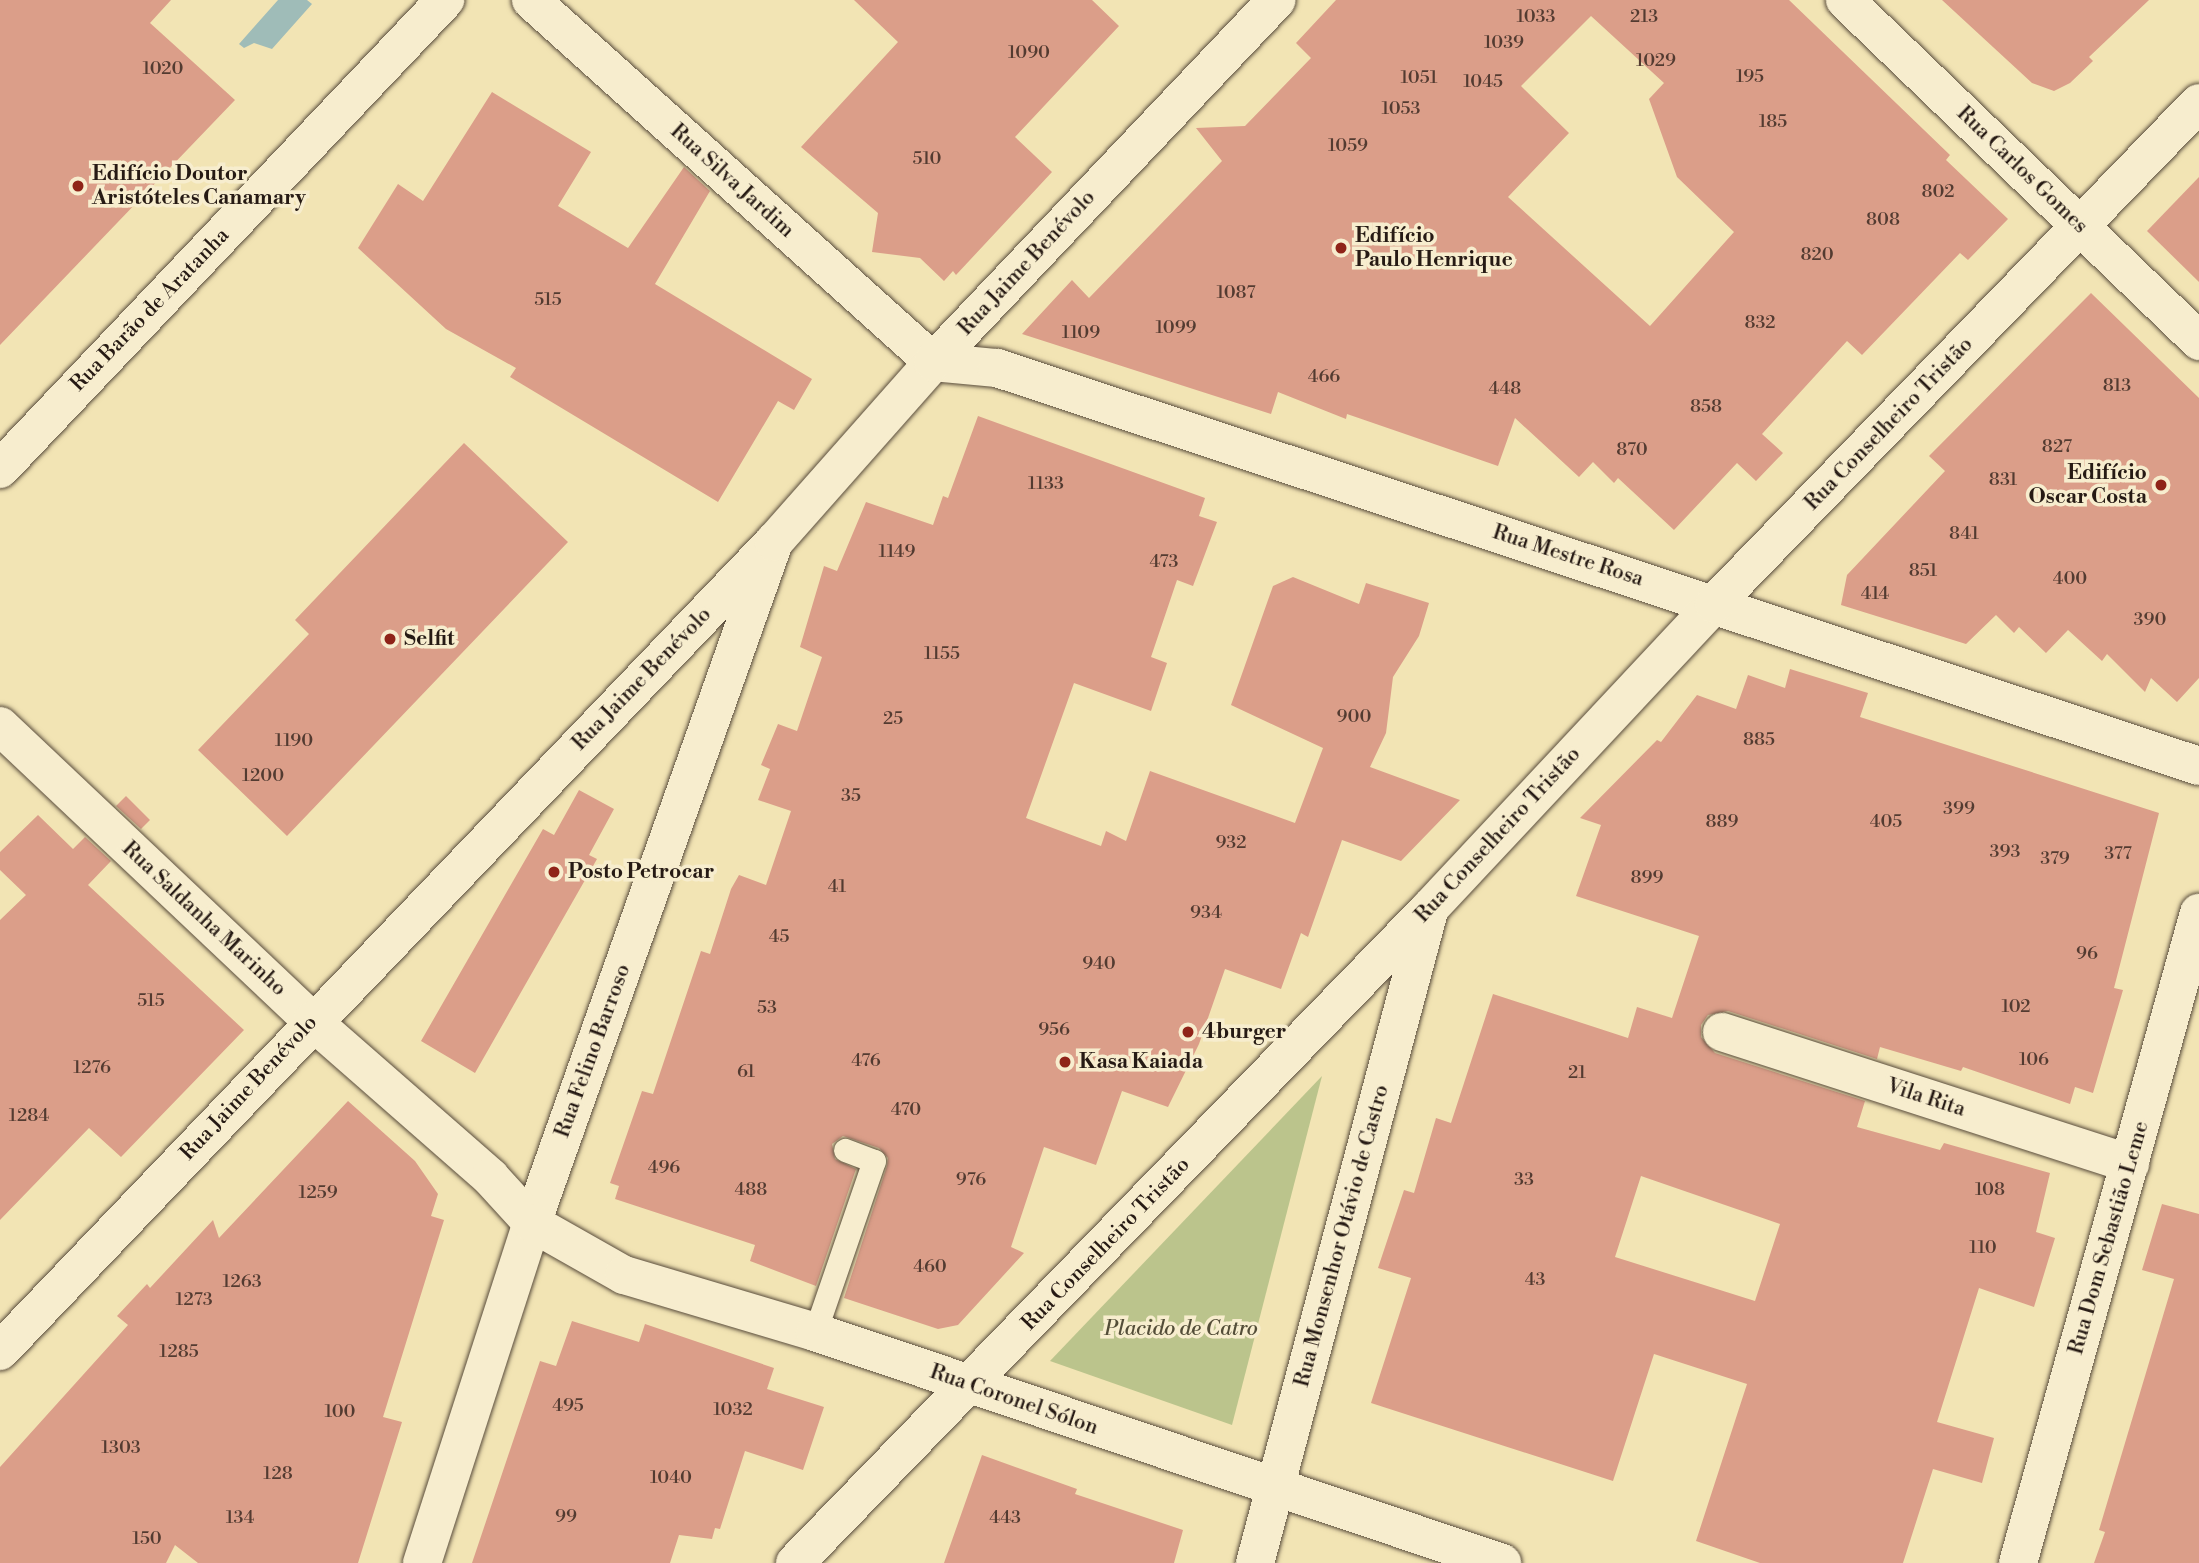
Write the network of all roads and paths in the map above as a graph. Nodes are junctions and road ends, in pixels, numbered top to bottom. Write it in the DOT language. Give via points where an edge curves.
graph roads {
  1 [pos="445,0"];
  2 [pos="531,0"];
  3 [pos="1276,0"];
  4 [pos="1845,0"];
  5 [pos="2199,103"];
  6 [pos="2081,226"];
  7 [pos="2199,341"];
  8 [pos="933,362"];
  9 [pos="0,468"];
  10 [pos="774,542"];
  11 [pos="1714,604"];
  12 [pos="0,726"];
  13 [pos="2199,766"];
  14 [pos="1429,909"];
  15 [pos="2199,913"];
  16 [pos="312,1021"];
  17 [pos="1722,1032"];
  18 [pos="845,1150"];
  19 [pos="2130,1164"];
  20 [pos="532,1223"];
  21 [pos="815,1332"];
  22 [pos="0,1351"];
  23 [pos="968,1385"];
  24 [pos="1276,1489"];
  25 [pos="422,1563"];
  26 [pos="795,1563"];
  27 [pos="1255,1563"];
  28 [pos="1502,1563"];
  29 [pos="2018,1563"];
  1 -- 9 [label="street, Rua Barão de Aratanha"];
  2 -- 8 [label="street, Rua Silva Jardim"];
  3 -- 8 [label="street, Rua Jaime Benévolo"];
  4 -- 6 [label="street, Rua Carlos Gomes"];
  5 -- 6 [label="street, Rua Conselheiro Tristão"];
  6 -- 7 [label="street, Rua Carlos Gomes"];
  6 -- 11 [label="street, Rua Conselheiro Tristão"];
  8 -- 10 [label="street, Rua Jaime Benévolo"];
  8 -- 11 [label="street, Rua Mestre Rosa" via="997,368"];
  10 -- 16 [label="street, Rua Jaime Benévolo"];
  10 -- 20 [label="street, Rua Felino Barroso"];
  11 -- 13 [label="street, Rua Mestre Rosa"];
  11 -- 14 [label="street, Rua Conselheiro Tristão"];
  12 -- 16 [label="street, Rua Saldanha Marinho"];
  14 -- 23 [label="street, Rua Conselheiro Tristão"];
  14 -- 24 [label="street, Rua Monsenhor Otávio de Castro"];
  15 -- 19 [label="street, Rua Dom Sebastião Leme"];
  16 -- 20 [label="street, Rua Saldanha Marinho" via="490,1177"];
  16 -- 22 [label="street, Rua Jaime Benévolo"];
  17 -- 19 [label="street, Vila Rita"];
  18 -- 21 [label="lane" via="874,1161"];
  19 -- 29 [label="street, Rua Dom Sebastião Leme"];
  20 -- 21 [label="street, Rua Coronel Sólon" via="624,1275"];
  20 -- 25 [label="street, Rua Felino Barroso"];
  21 -- 23 [label="street, Rua Coronel Sólon"];
  23 -- 24 [label="street, Rua Coronel Sólon"];
  23 -- 26 [label="street, Rua Conselheiro Tristão"];
  24 -- 27 [label="street, Rua Monsenhor Otávio de Castro"];
  24 -- 28 [label="street, Rua Coronel Sólon"];
}
